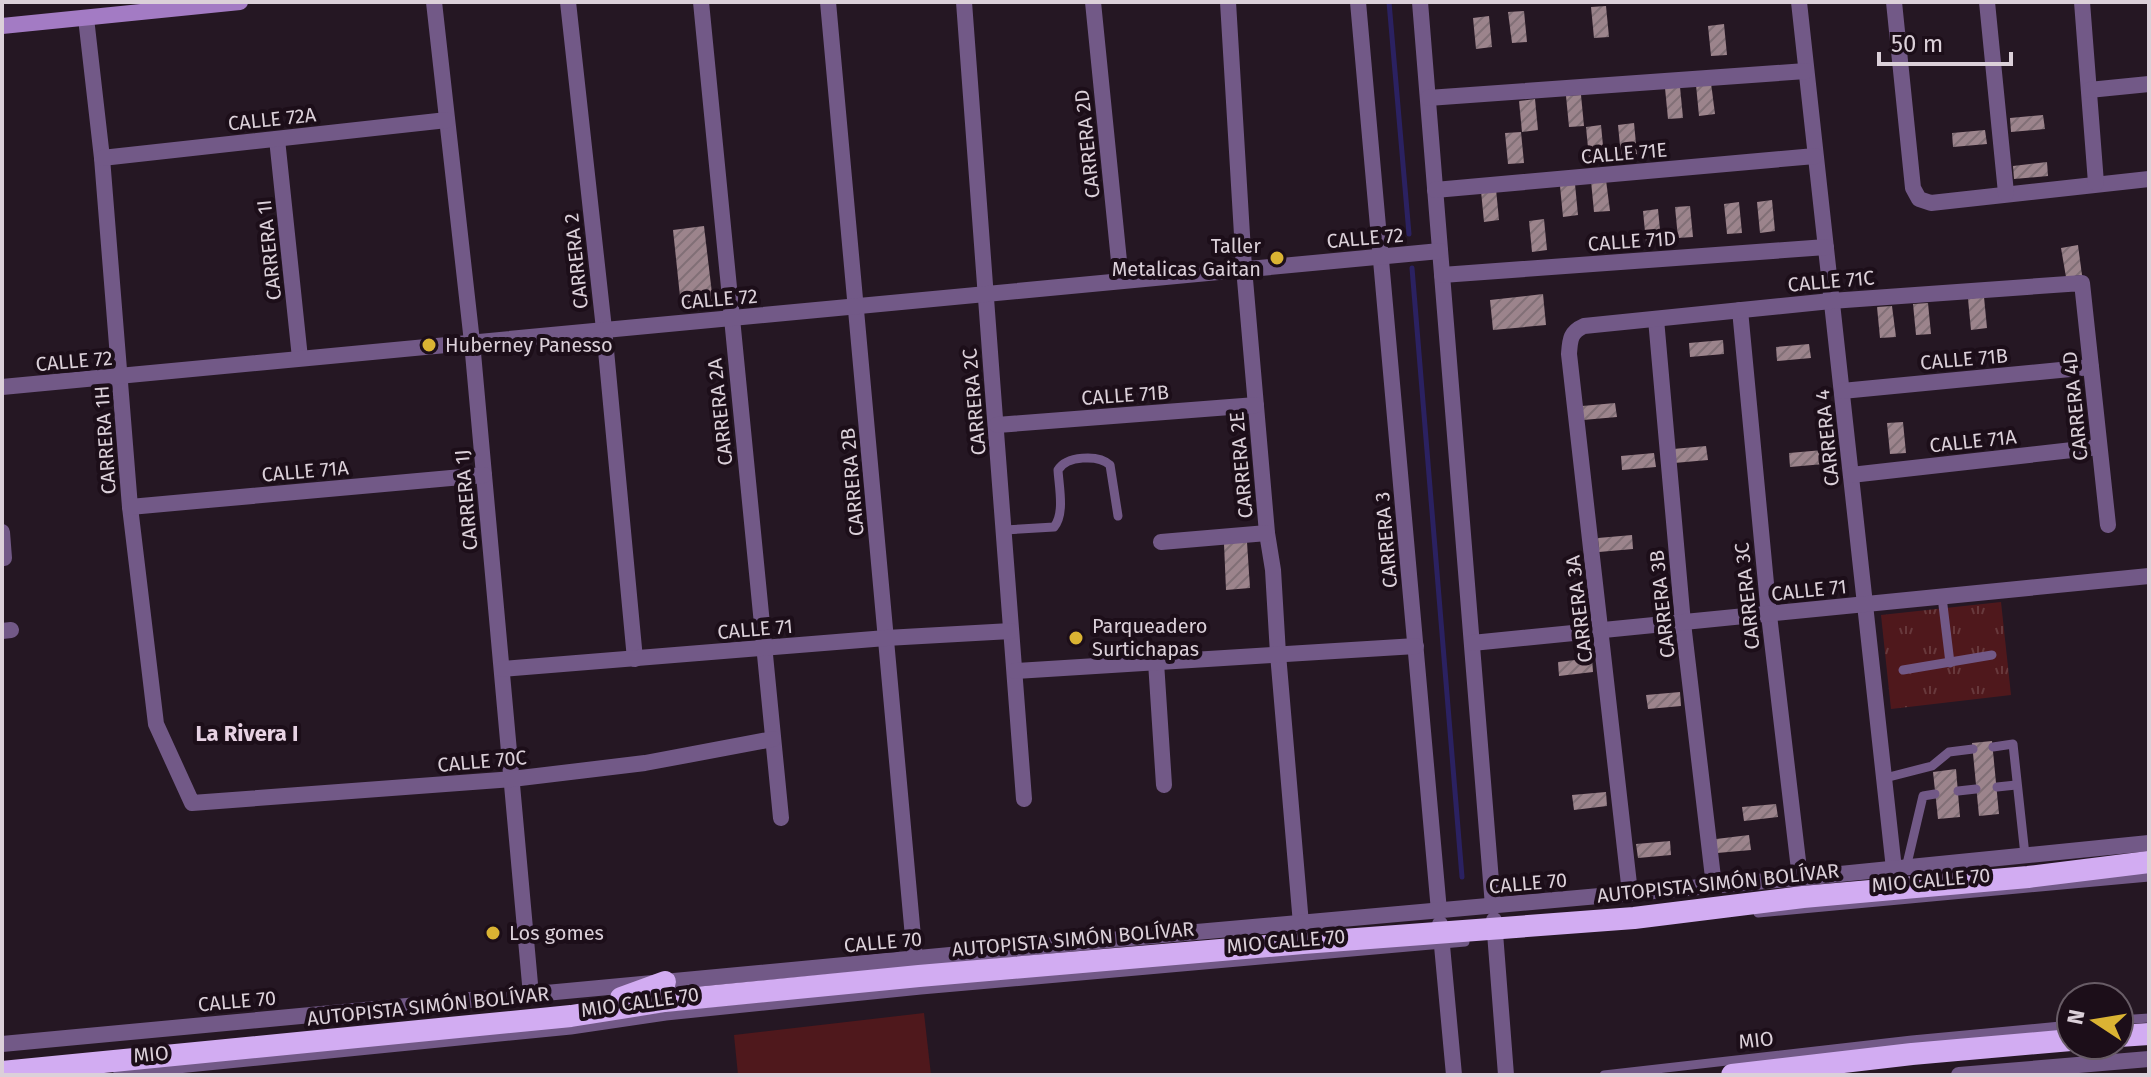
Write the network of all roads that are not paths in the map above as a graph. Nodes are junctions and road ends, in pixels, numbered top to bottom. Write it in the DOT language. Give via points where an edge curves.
graph roads {
  1 [pos="240,2"];
  2 [pos="434,2"];
  3 [pos="568,2"];
  4 [pos="701,2"];
  5 [pos="828,2"];
  6 [pos="964,2"];
  7 [pos="1093,2"];
  8 [pos="1228,2"];
  9 [pos="1358,2"];
  10 [pos="1420,2"];
  11 [pos="1799,2"];
  12 [pos="1894,2"];
  13 [pos="1987,2"];
  14 [pos="2082,2"];
  15 [pos="86,18"];
  16 [pos="2,26"];
  17 [pos="1806,71"];
  18 [pos="2149,84"];
  19 [pos="2089,90"];
  20 [pos="1428,98"];
  21 [pos="447,120"];
  22 [pos="277,139"];
  23 [pos="1815,156"];
  24 [pos="102,158"];
  25 [pos="2149,179"];
  26 [pos="2096,183"];
  27 [pos="1435,190"];
  28 [pos="2006,193"];
  29 [pos="1826,247"];
  30 [pos="1440,251"];
  31 [pos="1381,257"];
  32 [pos="1244,268"];
  33 [pos="1442,275"];
  34 [pos="1121,281"];
  35 [pos="2082,283"];
  36 [pos="984,294"];
  37 [pos="1831,301"];
  38 [pos="856,306"];
  39 [pos="1740,310"];
  40 [pos="731,318"];
  41 [pos="1656,319"];
  42 [pos="1584,326"];
  43 [pos="604,329"];
  44 [pos="472,342"];
  45 [pos="300,358"];
  46 [pos="2091,367"];
  47 [pos="120,377"];
  48 [pos="2,387"];
  49 [pos="1842,391"];
  50 [pos="1256,405"];
  51 [pos="997,425"];
  52 [pos="2099,447"];
  53 [pos="484,475"];
  54 [pos="1851,475"];
  55 [pos="130,507"];
  56 [pos="1118,516"];
  57 [pos="2108,525"];
  58 [pos="1005,530"];
  59 [pos="2,532"];
  60 [pos="1267,533"];
  61 [pos="1161,542"];
  62 [pos="4,558"];
  63 [pos="2149,576"];
  64 [pos="1942,597"];
  65 [pos="1865,605"];
  66 [pos="1769,615"];
  67 [pos="1683,623"];
  68 [pos="1011,631"];
  69 [pos="1602,631"];
  70 [pos="886,638"];
  71 [pos="1472,643"];
  72 [pos="1416,646"];
  73 [pos="764,648"];
  74 [pos="1278,654"];
  75 [pos="1992,655"];
  76 [pos="635,659"];
  77 [pos="1156,662"];
  78 [pos="1950,663"];
  79 [pos="502,669"];
  80 [pos="1903,670"];
  81 [pos="1015,671"];
  82 [pos="773,739"];
  83 [pos="1993,747"];
  84 [pos="1973,749"];
  85 [pos="1885,778"];
  86 [pos="512,779"];
  87 [pos="1164,785"];
  88 [pos="2016,785"];
  89 [pos="1997,787"];
  90 [pos="1976,789"];
  91 [pos="1958,791"];
  92 [pos="1935,794"];
  93 [pos="1024,799"];
  94 [pos="192,803"];
  95 [pos="781,818"];
  96 [pos="2149,843"];
  97 [pos="2025,855"];
  98 [pos="2149,862"];
  99 [pos="1900,869"];
  100 [pos="2149,877"];
  101 [pos="1800,878"];
  102 [pos="1714,886"];
  103 [pos="1630,893"];
  104 [pos="1493,906"];
  105 [pos="1301,924"];
  106 [pos="1441,929"];
  107 [pos="1495,934"];
  108 [pos="915,959"];
  109 [pos="665,982"];
  110 [pos="531,995"];
  111 [pos="571,1016"];
  112 [pos="2055,1027"];
  113 [pos="2055,1041"];
  114 [pos="2,1044"];
  115 [pos="2149,1059"];
  116 [pos="188,1068"];
  117 [pos="2,1072"];
  118 [pos="117,1075"];
  119 [pos="1454,1075"];
  120 [pos="1506,1075"];
  121 [pos="1604,1075"];
  122 [pos="1732,1075"];
  123 [pos="1959,1075"];
  1 -- 15 [label="main road"];
  2 -- 21 [label="street, CARRERA 1J"];
  3 -- 43 [label="street, CARRERA 2"];
  4 -- 40 [label="street, CARRERA 2A"];
  5 -- 38 [label="street, CARRERA 2B"];
  6 -- 36 [label="street, CARRERA 2C"];
  7 -- 34 [label="street, CARRERA 2D"];
  8 -- 32 [label="street, CARRERA 2E"];
  9 -- 31 [label="street, CARRERA 3"];
  10 -- 20 [label="street"];
  11 -- 17 [label="street, CARRERA 4"];
  12 -- 28 [label="street" via="1913,188 1919,199 1931,203"];
  13 -- 28 [label="street"];
  14 -- 19 [label="street"];
  15 -- 16 [label="main road"];
  15 -- 24 [label="street, CARRERA 1H"];
  17 -- 20 [label="street"];
  17 -- 23 [label="street, CARRERA 4"];
  18 -- 19 [label="street"];
  19 -- 26 [label="street"];
  20 -- 27 [label="street"];
  21 -- 22 [label="street, CALLE 72A"];
  21 -- 44 [label="street, CARRERA 1J"];
  22 -- 24 [label="street, CALLE 72A"];
  22 -- 45 [label="street, CARRERA 1I"];
  23 -- 27 [label="street, CALLE 71E"];
  23 -- 29 [label="street, CARRERA 4"];
  24 -- 47 [label="street, CARRERA 1H"];
  25 -- 26 [label="street"];
  26 -- 28 [label="street"];
  27 -- 30 [label="street"];
  29 -- 33 [label="street, CALLE 71D"];
  29 -- 37 [label="street, CARRERA 4"];
  30 -- 31 [label="street, CALLE 72"];
  30 -- 33 [label="street"];
  31 -- 32 [label="street, CALLE 72"];
  31 -- 72 [label="street, CARRERA 3"];
  32 -- 34 [label="street, CALLE 72"];
  32 -- 50 [label="street, CARRERA 2E"];
  33 -- 71 [label="street"];
  34 -- 36 [label="street, CALLE 72"];
  35 -- 37 [label="street, CALLE 71C"];
  35 -- 46 [label="street, CARRERA 4D"];
  36 -- 38 [label="street, CALLE 72"];
  36 -- 51 [label="street, CARRERA 2C"];
  37 -- 39 [label="street, CALLE 71C"];
  37 -- 49 [label="street, CARRERA 4"];
  38 -- 40 [label="street, CALLE 72"];
  38 -- 70 [label="street, CARRERA 2B"];
  39 -- 41 [label="street, CALLE 71C"];
  39 -- 66 [label="street, CARRERA 3C"];
  40 -- 43 [label="street, CALLE 72"];
  40 -- 73 [label="street, CARRERA 2A"];
  41 -- 42 [label="street, CALLE 71C"];
  41 -- 67 [label="street, CARRERA 3B"];
  42 -- 69 [label="street, CARRERA 3A" via="1570,339 1569,354"];
  43 -- 44 [label="street, CALLE 72"];
  43 -- 76 [label="street, CARRERA 2"];
  44 -- 45 [label="street, CALLE 72"];
  44 -- 53 [label="street, CARRERA 1J"];
  45 -- 47 [label="street, CALLE 72"];
  46 -- 49 [label="street, CALLE 71B"];
  46 -- 52 [label="street, CARRERA 4D"];
  47 -- 48 [label="street, CALLE 72"];
  47 -- 55 [label="street, CARRERA 1H"];
  49 -- 54 [label="street, CARRERA 4"];
  50 -- 51 [label="street, CALLE 71B"];
  50 -- 60 [label="street, CARRERA 2E"];
  51 -- 58 [label="street, CARRERA 2C"];
  52 -- 54 [label="street, CALLE 71A"];
  52 -- 57 [label="street, CARRERA 4D"];
  53 -- 55 [label="street, CALLE 71A"];
  53 -- 79 [label="street, CARRERA 1J"];
  54 -- 65 [label="street, CARRERA 4"];
  55 -- 94 [label="street, CARRERA 1H" via="156,724"];
  56 -- 58 [label="lane" via="1110,465 1100,458 1066,460 1058,470 1058,523"];
  58 -- 68 [label="street, CARRERA 2C"];
  59 -- 62 [label="street"];
  60 -- 61 [label="street"];
  60 -- 74 [label="street, CARRERA 2E"];
  63 -- 64 [label="street, CALLE 71"];
  64 -- 65 [label="street, CALLE 71"];
  64 -- 78 [label="lane"];
  65 -- 66 [label="street, CALLE 71"];
  65 -- 85 [label="street, CARRERA 4"];
  66 -- 67 [label="street, CALLE 71"];
  66 -- 101 [label="street, CARRERA 3C"];
  67 -- 69 [label="street, CALLE 71"];
  67 -- 102 [label="street, CARRERA 3B"];
  68 -- 70 [label="street, CALLE 71"];
  68 -- 81 [label="street, CARRERA 2C"];
  69 -- 71 [label="street, CALLE 71"];
  69 -- 103 [label="street, CARRERA 3A"];
  70 -- 73 [label="street, CALLE 71"];
  70 -- 108 [label="street, CARRERA 2B"];
  71 -- 104 [label="street"];
  72 -- 74 [label="street"];
  72 -- 106 [label="street, CARRERA 3"];
  73 -- 76 [label="street, CALLE 71"];
  73 -- 82 [label="street, CARRERA 2A"];
  74 -- 77 [label="street"];
  74 -- 105 [label="street, CARRERA 2E"];
  75 -- 78 [label="lane"];
  76 -- 79 [label="street, CALLE 71"];
  77 -- 81 [label="street"];
  77 -- 87 [label="street"];
  78 -- 80 [label="lane"];
  79 -- 86 [label="street, CARRERA 1J"];
  81 -- 93 [label="street, CARRERA 2C"];
  82 -- 86 [label="street, CALLE 70C" via="645,763"];
  82 -- 95 [label="street, CARRERA 2A"];
  83 -- 88 [label="lane" via="2013,744"];
  84 -- 85 [label="lane" via="1949,752 1932,766"];
  85 -- 99 [label="street, CARRERA 4"];
  86 -- 94 [label="street, CALLE 70C"];
  86 -- 110 [label="street, CARRERA 1J"];
  88 -- 89 [label="lane"];
  88 -- 97 [label="lane"];
  90 -- 91 [label="lane"];
  92 -- 99 [label="lane" via="1923,796"];
  96 -- 97 [label="street, CALLE 70"];
  97 -- 99 [label="street, CALLE 70"];
  98 -- 107 [label="highway, AUTOPISTA SIMÓN BOLÍVAR"];
  99 -- 101 [label="street, CALLE 70"];
  100 -- 107 [label="lane, MIO CALLE 70"];
  101 -- 102 [label="street, CALLE 70"];
  102 -- 103 [label="street, CALLE 70"];
  103 -- 104 [label="street, CALLE 70"];
  104 -- 106 [label="street, CALLE 70"];
  104 -- 107 [label="street"];
  105 -- 106 [label="street, CALLE 70"];
  105 -- 108 [label="street, CALLE 70"];
  106 -- 107 [label="highway, AUTOPISTA SIMÓN BOLÍVAR"];
  106 -- 111 [label="highway, AUTOPISTA SIMÓN BOLÍVAR" via="665,1001"];
  106 -- 116 [label="lane, MIO CALLE 70" via="571,1030"];
  106 -- 119 [label="street, CARRERA 3"];
  107 -- 120 [label="street"];
  108 -- 109 [label="street, CALLE 70"];
  109 -- 110 [label="street, CALLE 70"];
  109 -- 111 [label="highway"];
  110 -- 114 [label="street, CALLE 70"];
  111 -- 117 [label="highway, AUTOPISTA SIMÓN BOLÍVAR"];
  112 -- 121 [label="lane, MIO"];
  113 -- 122 [label="highway"];
  115 -- 123 [label="street"];
  116 -- 118 [label="lane, MIO"];
}
